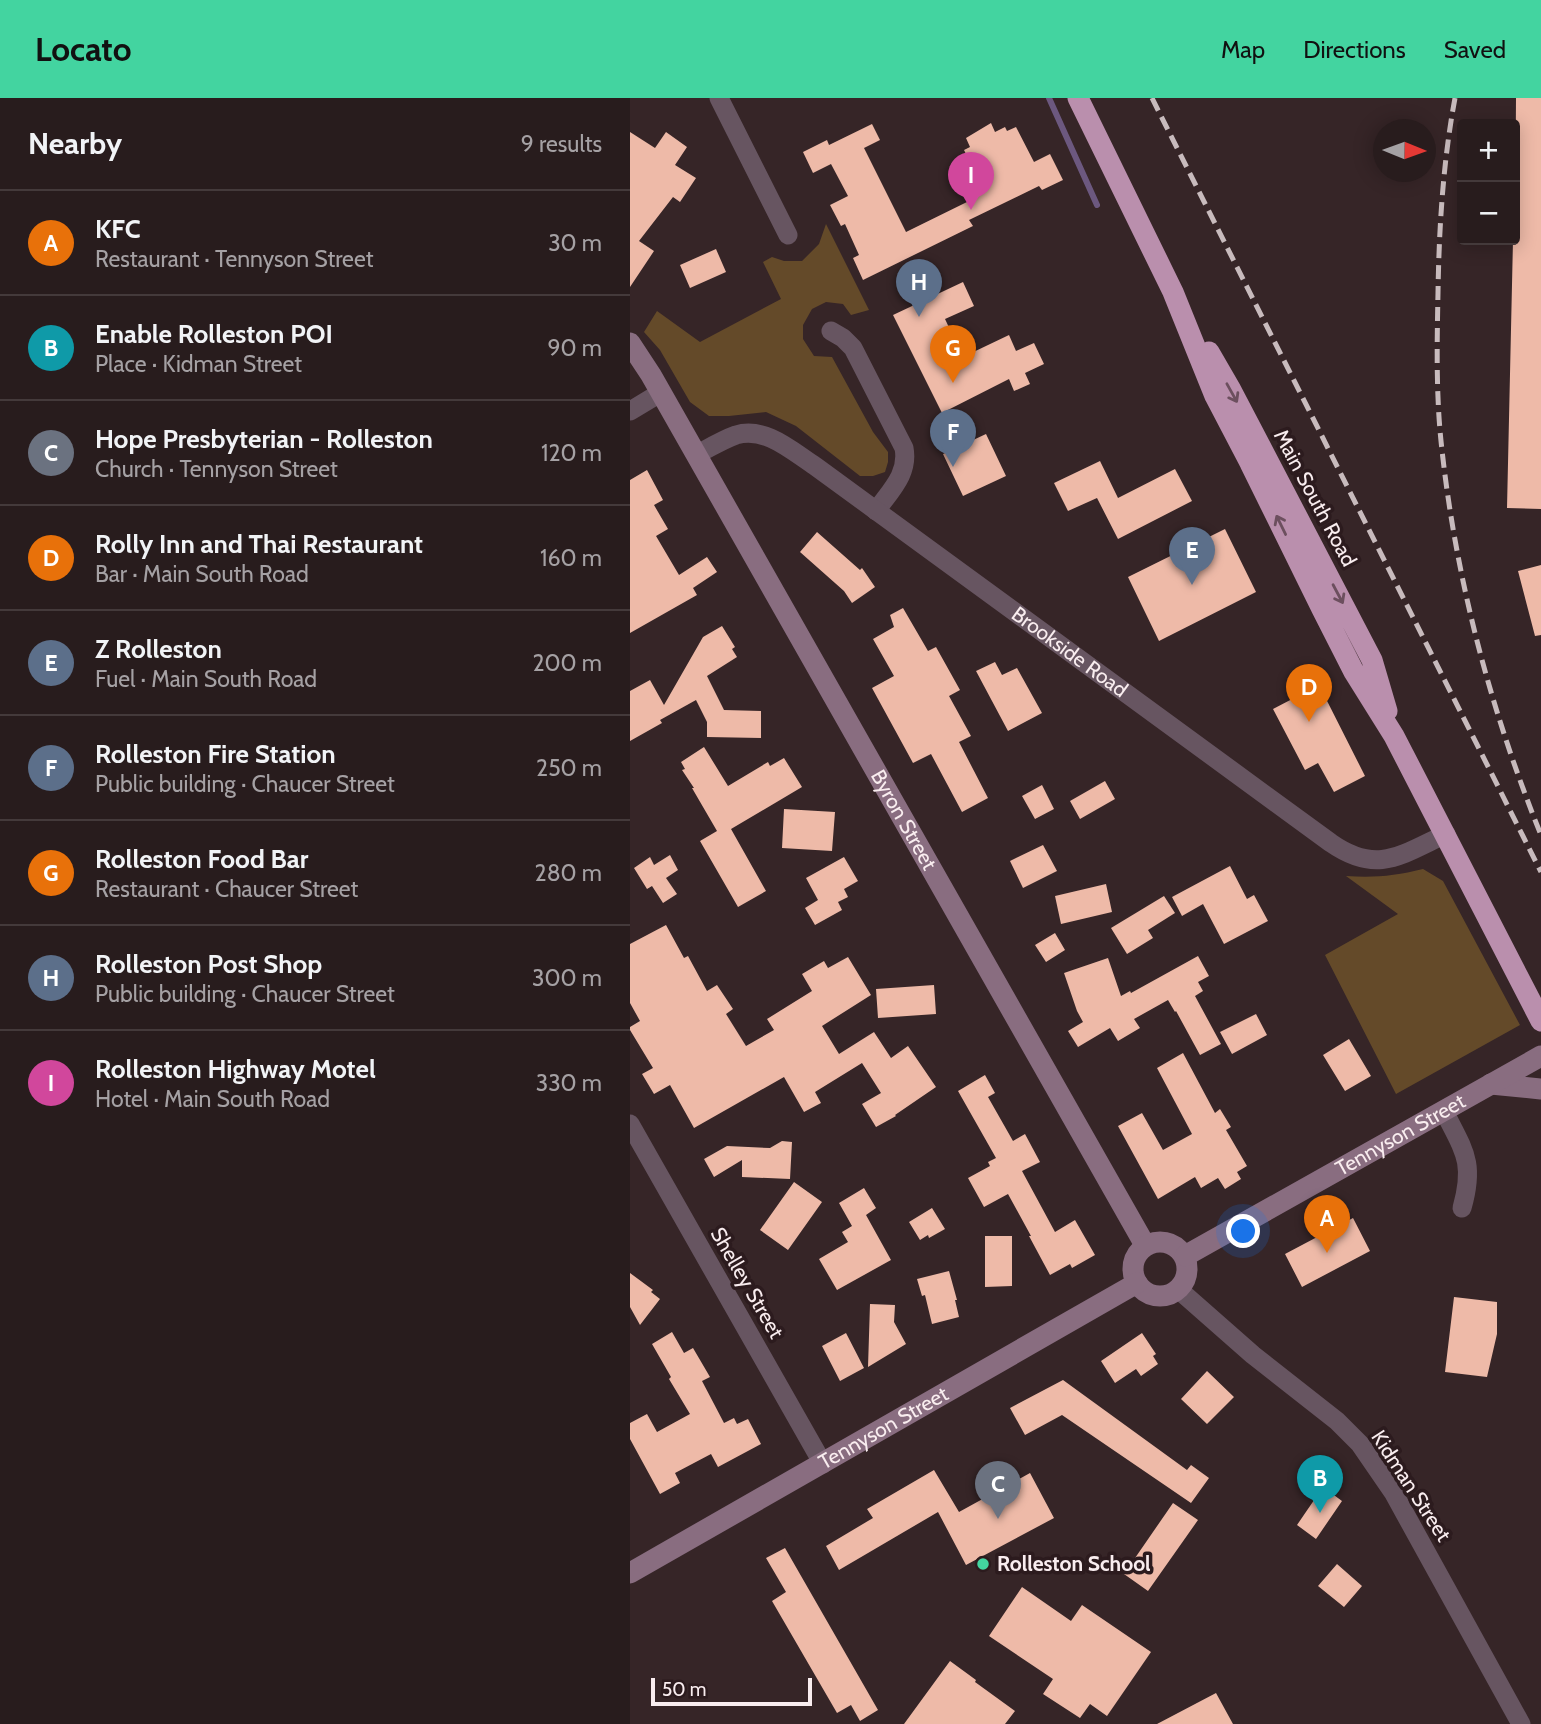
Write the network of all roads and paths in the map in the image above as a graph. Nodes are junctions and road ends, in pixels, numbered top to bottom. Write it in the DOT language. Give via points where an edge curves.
graph roads {
  1 [pos="719,98"];
  2 [pos="1078,98"];
  3 [pos="788,235"];
  4 [pos="831,331"];
  5 [pos="630,343"];
  6 [pos="660,393"];
  7 [pos="630,411"];
  8 [pos="696,455"];
  9 [pos="876,511"];
  10 [pos="1446,834"];
  11 [pos="1541,1021"];
  12 [pos="1541,1056"];
  13 [pos="1491,1084"];
  14 [pos="1541,1089"];
  15 [pos="1444,1111"];
  16 [pos="630,1124"];
  17 [pos="1462,1208"];
  18 [pos="1145,1245"];
  19 [pos="1185,1256"];
  20 [pos="1137,1283"];
  21 [pos="1178,1289"];
  22 [pos="823,1464"];
  23 [pos="630,1573"];
  24 [pos="1521,1724"];
  1 -- 3 [label="street"];
  2 -- 10 [label="highway, Main South Road" via="1173,292 1215,396 1354,672"];
  4 -- 9 [label="street" via="853,348 904,448 903,472"];
  5 -- 6 [label="street"];
  6 -- 7 [label="street"];
  6 -- 8 [label="street, Byron Street"];
  8 -- 9 [label="street, Brookside Road" via="737,435 768,437"];
  8 -- 18 [label="street, Byron Street"];
  9 -- 10 [label="street, Brookside Road" via="1341,850 1369,860 1389,859"];
  10 -- 11 [label="highway, Main South Road"];
  12 -- 13 [label="street, Tennyson Street"];
  13 -- 14 [label="street"];
  13 -- 15 [label="street, Tennyson Street"];
  15 -- 17 [label="street" via="1467,1160"];
  15 -- 19 [label="street, Tennyson Street"];
  16 -- 22 [label="street, Shelley Street"];
  18 -- 19 [label="street" via="1163,1241"];
  18 -- 20 [label="street" via="1133,1267"];
  19 -- 21 [label="street" via="1187,1274"];
  20 -- 21 [label="street" via="1152,1295"];
  20 -- 22 [label="street, Tennyson Street"];
  21 -- 24 [label="street, Kidman Street" via="1360,1444 1394,1492"];
  22 -- 23 [label="street, Tennyson Street"];
}
